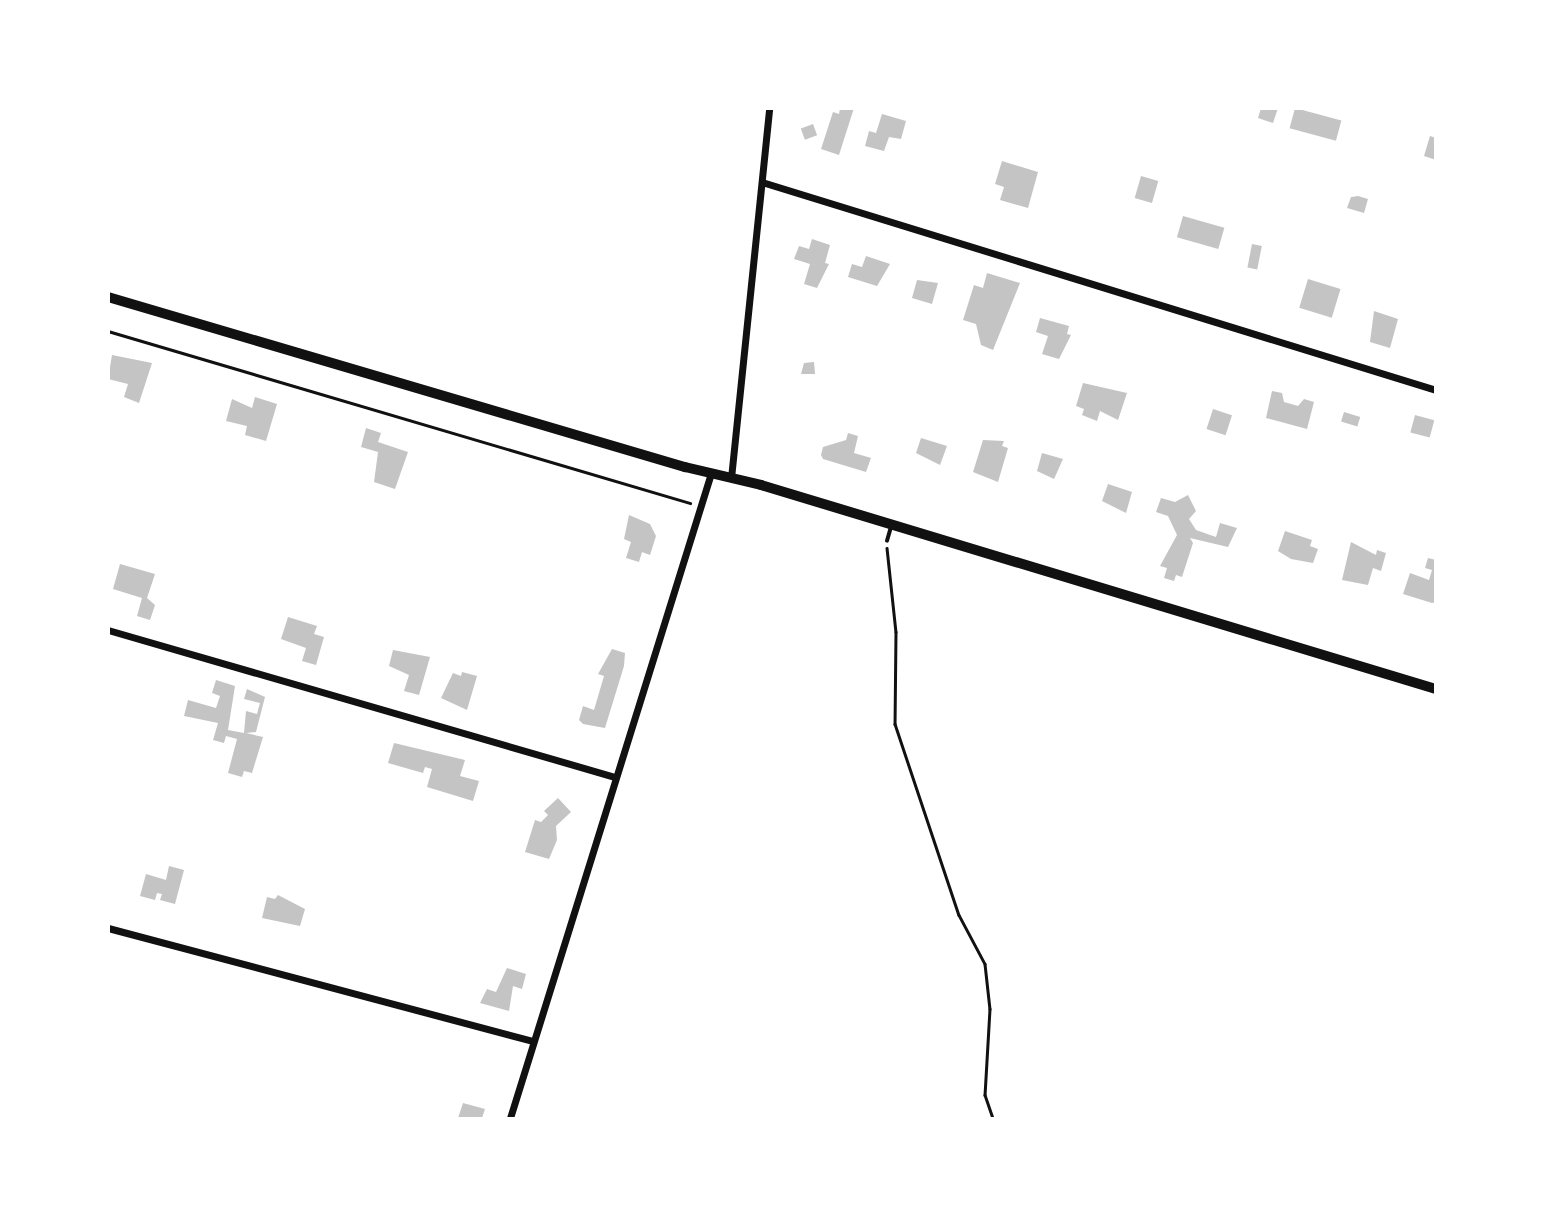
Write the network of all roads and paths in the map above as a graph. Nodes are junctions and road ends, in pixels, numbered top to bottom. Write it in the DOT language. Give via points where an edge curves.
graph roads {
  1 [pos="769,108"];
  2 [pos="762,182"];
  3 [pos="108,297"];
  4 [pos="108,331"];
  5 [pos="1436,390"];
  6 [pos="711,473"];
  7 [pos="731,478"];
  8 [pos="700,506"];
  9 [pos="891,525"];
  10 [pos="887,541"];
  11 [pos="108,630"];
  12 [pos="1436,689"];
  13 [pos="615,777"];
  14 [pos="108,928"];
  15 [pos="533,1041"];
  16 [pos="510,1118"];
  17 [pos="993,1118"];
  1 -- 2 [label="street"];
  2 -- 5 [label="street"];
  2 -- 7 [label="street"];
  3 -- 6 [label="street"];
  4 -- 8 [label="path"];
  6 -- 7 [label="street"];
  6 -- 8 [label="street"];
  7 -- 9 [label="street"];
  8 -- 13 [label="street"];
  9 -- 10 [label="lane"];
  9 -- 12 [label="street"];
  10 -- 17 [label="path" via="896,632 895,724 950,889 985,964 990,1009 985,1095"];
  11 -- 13 [label="street"];
  13 -- 15 [label="street"];
  14 -- 15 [label="street"];
  15 -- 16 [label="street"];
}
